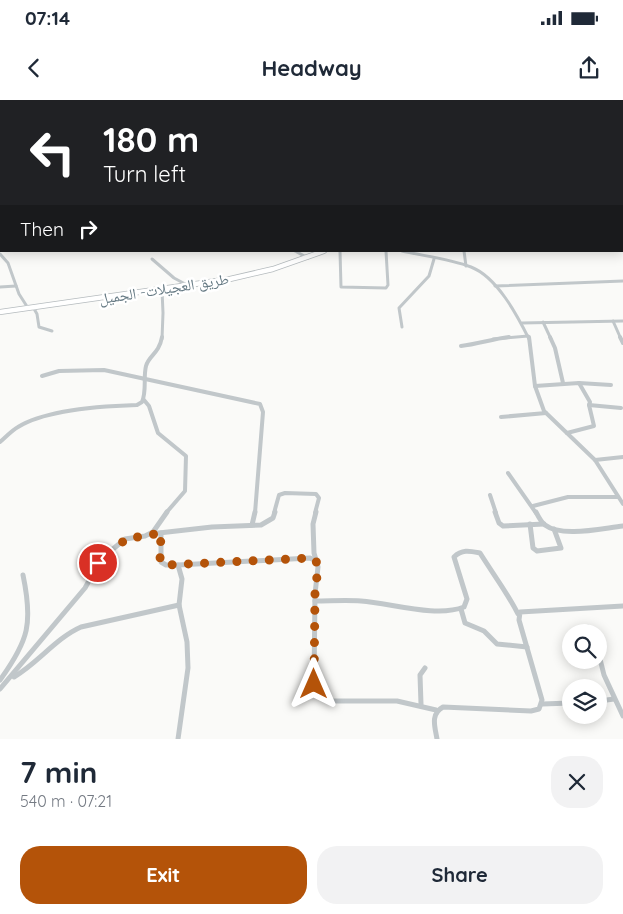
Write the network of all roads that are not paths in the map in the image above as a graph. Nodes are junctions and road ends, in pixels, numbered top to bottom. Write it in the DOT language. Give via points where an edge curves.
graph roads {
  1 [pos="297,252"];
  2 [pos="322,252"];
  3 [pos="340,252"];
  4 [pos="386,252"];
  5 [pos="407,252"];
  6 [pos="464,252"];
  7 [pos="0,254"];
  8 [pos="308,258"];
  9 [pos="434,258"];
  10 [pos="152,259"];
  11 [pos="466,266"];
  12 [pos="623,281"];
  13 [pos="16,286"];
  14 [pos="189,286"];
  15 [pos="495,286"];
  16 [pos="0,287"];
  17 [pos="162,290"];
  18 [pos="30,308"];
  19 [pos="0,312"];
  20 [pos="613,320"];
  21 [pos="623,321"];
  22 [pos="543,322"];
  23 [pos="522,323"];
  24 [pos="402,327"];
  25 [pos="52,331"];
  26 [pos="528,336"];
  27 [pos="623,343"];
  28 [pos="461,346"];
  29 [pos="42,376"];
  30 [pos="145,376"];
  31 [pos="563,383"];
  32 [pos="579,383"];
  33 [pos="610,385"];
  34 [pos="535,386"];
  35 [pos="144,400"];
  36 [pos="589,404"];
  37 [pos="136,405"];
  38 [pos="149,406"];
  39 [pos="621,408"];
  40 [pos="546,413"];
  41 [pos="501,417"];
  42 [pos="566,433"];
  43 [pos="0,442"];
  44 [pos="623,457"];
  45 [pos="595,460"];
  46 [pos="508,473"];
  47 [pos="623,493"];
  48 [pos="617,494"];
  49 [pos="490,495"];
  50 [pos="623,504"];
  51 [pos="533,506"];
  52 [pos="530,524"];
  53 [pos="544,524"];
  54 [pos="252,525"];
  55 [pos="623,526"];
  56 [pos="554,529"];
  57 [pos="161,533"];
  58 [pos="150,534"];
  59 [pos="314,553"];
  60 [pos="310,558"];
  61 [pos="316,561"];
  62 [pos="178,566"];
  63 [pos="23,575"];
  64 [pos="315,601"];
  65 [pos="180,605"];
  66 [pos="623,606"];
  67 [pos="461,609"];
  68 [pos="518,614"];
  69 [pos="527,647"];
  70 [pos="425,668"];
  71 [pos="602,669"];
  72 [pos="10,679"];
  73 [pos="0,680"];
  74 [pos="0,689"];
  75 [pos="614,699"];
  76 [pos="607,700"];
  77 [pos="562,703"];
  78 [pos="420,704"];
  79 [pos="542,704"];
  80 [pos="436,710"];
  81 [pos="623,716"];
  82 [pos="178,739"];
  83 [pos="437,739"];
  1 -- 8 [label="street"];
  2 -- 8 [label="main road, طريق العجيلات- الجميل"];
  3 -- 4 [label="street" via="341,287 380,289 388,285"];
  5 -- 9 [label="street"];
  6 -- 11 [label="street"];
  7 -- 13 [label="street" via="12,269"];
  8 -- 14 [label="main road, طريق العجيلات- الجميل" via="253,274"];
  9 -- 11 [label="street"];
  9 -- 24 [label="street" via="430,276 399,308"];
  10 -- 14 [label="street"];
  11 -- 15 [label="street" via="479,271"];
  12 -- 15 [label="street"];
  13 -- 16 [label="street"];
  13 -- 18 [label="street"];
  14 -- 17 [label="main road, طريق العجيلات- الجميل"];
  15 -- 23 [label="street"];
  17 -- 18 [label="main road, طريق العجيلات- الجميل"];
  17 -- 30 [label="street" via="164,312 160,346 147,363"];
  18 -- 19 [label="main road, طريق العجيلات- الجميل"];
  18 -- 25 [label="street" via="37,314 39,326"];
  20 -- 21 [label="street"];
  20 -- 22 [label="street"];
  20 -- 27 [label="street"];
  22 -- 23 [label="street"];
  22 -- 31 [label="street" via="555,348"];
  23 -- 26 [label="street"];
  26 -- 28 [label="street" via="490,339 480,344"];
  26 -- 34 [label="street"];
  29 -- 30 [label="street" via="59,371 97,370"];
  30 -- 35 [label="street"];
  30 -- 54 [label="street" via="262,405 256,508"];
  31 -- 32 [label="street"];
  31 -- 34 [label="street"];
  32 -- 33 [label="street"];
  32 -- 36 [label="street"];
  34 -- 40 [label="street"];
  35 -- 37 [label="street"];
  35 -- 38 [label="street"];
  36 -- 39 [label="street"];
  36 -- 42 [label="street" via="594,426"];
  37 -- 38 [label="street"];
  37 -- 43 [label="street" via="73,410 21,425"];
  38 -- 58 [label="street" via="158,432 186,456 185,491"];
  40 -- 41 [label="street"];
  40 -- 42 [label="street"];
  42 -- 45 [label="street"];
  44 -- 45 [label="street"];
  45 -- 48 [label="street"];
  46 -- 51 [label="street"];
  47 -- 48 [label="street"];
  48 -- 50 [label="street"];
  48 -- 51 [label="street" via="568,497"];
  49 -- 52 [label="street" via="499,523 503,526"];
  51 -- 53 [label="street"];
  52 -- 53 [label="street"];
  52 -- 56 [label="street" via="533,548 537,551 560,548"];
  53 -- 56 [label="street"];
  54 -- 57 [label="street" via="212,526"];
  54 -- 59 [label="street" via="265,524 273,518 276,499 281,494 316,494 319,498 313,524"];
  55 -- 56 [label="street"];
  57 -- 58 [label="street"];
  57 -- 62 [label="street" via="160,562"];
  58 -- 72 [label="street" via="126,539 101,559 88,583"];
  59 -- 60 [label="street"];
  59 -- 61 [label="street"];
  60 -- 61 [label="street"];
  60 -- 62 [label="street"];
  61 -- 64 [label="street"];
  62 -- 65 [label="street" via="182,587"];
  63 -- 73 [label="street" via="29,604 28,630 18,654"];
  64 -- 67 [label="street" via="362,601 418,609"];
  64 -- 78 [label="street" via="314,684 320,697 329,701"];
  65 -- 72 [label="street" via="81,627"];
  65 -- 82 [label="street" via="188,668"];
  66 -- 68 [label="street" via="524,611"];
  67 -- 68 [label="street" via="467,599 455,556 474,551 484,557"];
  67 -- 69 [label="street" via="465,623 484,632 497,644"];
  68 -- 69 [label="street"];
  69 -- 79 [label="street"];
  70 -- 78 [label="street" via="420,675"];
  71 -- 75 [label="street"];
  72 -- 74 [label="street"];
  75 -- 76 [label="street"];
  75 -- 81 [label="street"];
  77 -- 79 [label="street"];
  78 -- 80 [label="street"];
  79 -- 80 [label="street" via="539,709 531,711 449,707"];
  80 -- 83 [label="street"];
}
